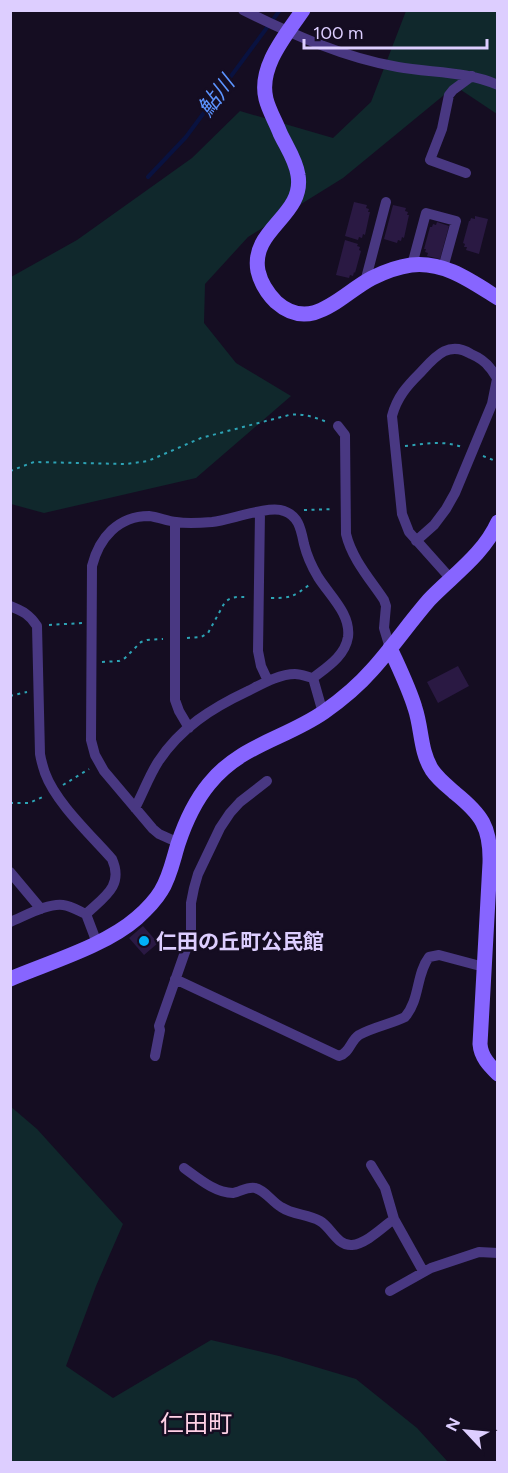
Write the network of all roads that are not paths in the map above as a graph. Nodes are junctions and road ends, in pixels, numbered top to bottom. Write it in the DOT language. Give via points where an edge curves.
graph roads {
  1 [pos="243,10"];
  2 [pos="303,10"];
  3 [pos="282,30"];
  4 [pos="472,76"];
  5 [pos="498,85"];
  6 [pos="466,172"];
  7 [pos="386,202"];
  8 [pos="412,265"];
  9 [pos="443,268"];
  10 [pos="365,282"];
  11 [pos="498,298"];
  12 [pos="497,379"];
  13 [pos="338,426"];
  14 [pos="260,512"];
  15 [pos="175,522"];
  16 [pos="497,525"];
  17 [pos="416,541"];
  18 [pos="451,579"];
  19 [pos="10,606"];
  20 [pos="390,648"];
  21 [pos="313,678"];
  22 [pos="268,681"];
  23 [pos="323,713"];
  24 [pos="189,728"];
  25 [pos="267,781"];
  26 [pos="135,808"];
  27 [pos="179,843"];
  28 [pos="494,846"];
  29 [pos="10,872"];
  30 [pos="41,909"];
  31 [pos="86,914"];
  32 [pos="10,922"];
  33 [pos="97,943"];
  34 [pos="484,967"];
  35 [pos="10,979"];
  36 [pos="175,979"];
  37 [pos="155,1056"];
  38 [pos="498,1074"];
  39 [pos="371,1166"];
  40 [pos="184,1168"];
  41 [pos="394,1219"];
  42 [pos="498,1253"];
  43 [pos="423,1271"];
  44 [pos="390,1291"];
  1 -- 3 [label="street"];
  2 -- 3 [label="street"];
  3 -- 4 [label="street" via="397,67"];
  3 -- 10 [label="street" via="265,75 265,93 296,168 298,183 289,210 261,246 257,265 261,281 278,303 302,314 320,311"];
  4 -- 5 [label="street"];
  4 -- 6 [label="street" via="449,95 430,160"];
  7 -- 10 [label="street"];
  8 -- 9 [label="street"];
  8 -- 9 [label="street" via="426,213 456,221"];
  8 -- 10 [label="street"];
  9 -- 11 [label="street"];
  12 -- 17 [label="street" via="492,404 455,493 434,525"];
  12 -- 17 [label="street" via="480,359 454,348 435,356 405,388 395,405 392,416 402,514"];
  13 -- 20 [label="street" via="345,435 348,544 384,600 384,627"];
  14 -- 15 [label="street" via="213,522"];
  14 -- 21 [label="street" via="277,509 292,515 301,528 308,557 347,620 348,636 342,653"];
  14 -- 22 [label="street" via="258,651"];
  15 -- 24 [label="street" via="175,700"];
  15 -- 26 [label="street" via="138,518 115,527 102,540 92,566 91,740 99,763"];
  16 -- 18 [label="street" via="475,556"];
  17 -- 18 [label="street"];
  18 -- 20 [label="street"];
  19 -- 31 [label="street" via="25,612 37,626 39,754 45,774 65,806 116,867 117,877 110,892"];
  20 -- 23 [label="street" via="352,690"];
  20 -- 28 [label="street" via="416,708 424,754 432,770 481,818"];
  21 -- 22 [label="street" via="295,674"];
  21 -- 23 [label="street"];
  22 -- 24 [label="street" via="223,703"];
  23 -- 27 [label="street" via="258,745 222,770 199,797"];
  24 -- 26 [label="street" via="158,762"];
  25 -- 36 [label="street" via="230,813 202,865 191,903 191,935"];
  26 -- 27 [label="street" via="159,834"];
  27 -- 33 [label="street" via="170,874 151,905 123,929"];
  28 -- 34 [label="street"];
  29 -- 30 [label="street"];
  30 -- 31 [label="street" via="62,905"];
  30 -- 32 [label="street"];
  31 -- 33 [label="street"];
  33 -- 35 [label="street"];
  34 -- 36 [label="street" via="439,955 429,957 405,1017 361,1034 339,1056"];
  34 -- 38 [label="street" via="481,1052"];
  36 -- 37 [label="street" via="159,1026"];
  39 -- 41 [label="street" via="385,1188"];
  40 -- 41 [label="street" via="222,1191 238,1192 251,1187 259,1190 280,1207 327,1225 348,1245 364,1242"];
  41 -- 43 [label="street"];
  42 -- 43 [label="street" via="479,1252"];
  43 -- 44 [label="street"];
}
